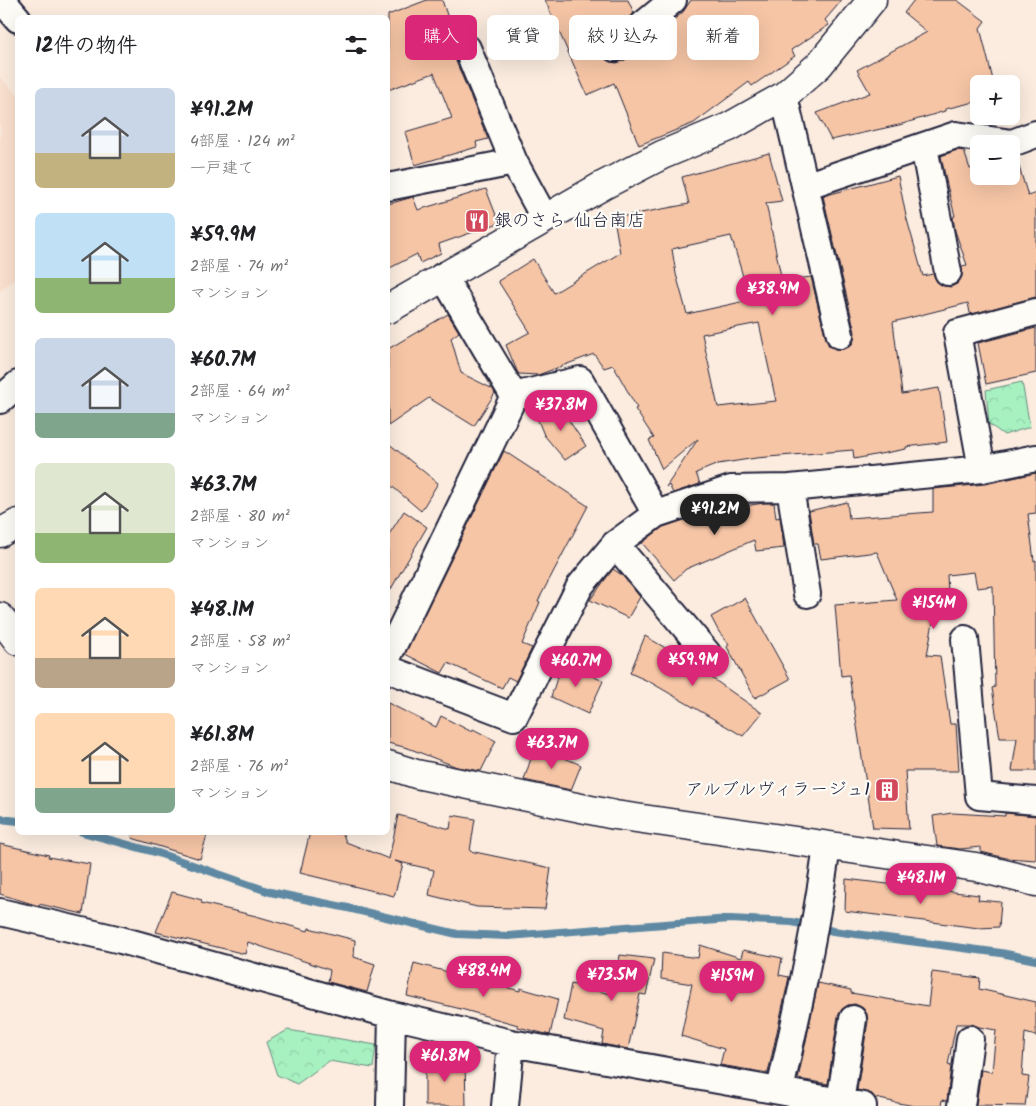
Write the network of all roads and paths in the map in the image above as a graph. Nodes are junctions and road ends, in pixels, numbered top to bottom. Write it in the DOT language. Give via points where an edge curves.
graph roads {
  1 [pos="2,0"];
  2 [pos="674,0"];
  3 [pos="872,0"];
  4 [pos="15,15"];
  5 [pos="656,15"];
  6 [pos="472,60"];
  7 [pos="784,96"];
  8 [pos="1036,134"];
  9 [pos="924,147"];
  10 [pos="514,162"];
  11 [pos="805,186"];
  12 [pos="390,187"];
  13 [pos="545,219"];
  14 [pos="948,272"];
  15 [pos="443,276"];
  16 [pos="390,308"];
  17 [pos="1036,312"];
  18 [pos="840,336"];
  19 [pos="15,387"];
  20 [pos="514,396"];
  21 [pos="0,400"];
  22 [pos="1036,458"];
  23 [pos="982,469"];
  24 [pos="790,488"];
  25 [pos="656,514"];
  26 [pos="15,524"];
  27 [pos="0,533"];
  28 [pos="615,544"];
  29 [pos="807,594"];
  30 [pos="0,617"];
  31 [pos="15,637"];
  32 [pos="965,638"];
  33 [pos="390,652"];
  34 [pos="708,653"];
  35 [pos="390,670"];
  36 [pos="390,766"];
  37 [pos="1036,801"];
  38 [pos="827,846"];
  39 [pos="1036,882"];
  40 [pos="0,912"];
  41 [pos="392,1015"];
  42 [pos="853,1019"];
  43 [pos="970,1039"];
  44 [pos="511,1043"];
  45 [pos="780,1090"];
  46 [pos="852,1104"];
  47 [pos="390,1106"];
  48 [pos="505,1106"];
  49 [pos="961,1106"];
  1 -- 4 [label="street"];
  2 -- 5 [label="street"];
  3 -- 7 [label="street" via="819,65"];
  6 -- 10 [label="street"];
  7 -- 11 [label="street"];
  7 -- 13 [label="street" via="729,127 602,186"];
  8 -- 9 [label="street" via="1012,143 956,135"];
  9 -- 11 [label="street"];
  9 -- 14 [label="street"];
  10 -- 12 [label="street"];
  10 -- 13 [label="street"];
  11 -- 18 [label="street"];
  13 -- 15 [label="street"];
  15 -- 16 [label="street"];
  15 -- 20 [label="street"];
  17 -- 23 [label="street" via="957,334"];
  19 -- 21 [label="street"];
  20 -- 25 [label="street" via="580,380"];
  20 -- 33 [label="street"];
  22 -- 23 [label="street"];
  23 -- 24 [label="street"];
  24 -- 25 [label="street" via="730,489"];
  24 -- 29 [label="street"];
  25 -- 28 [label="street"];
  26 -- 27 [label="street"];
  28 -- 34 [label="street"];
  28 -- 35 [label="street" via="580,586 514,717"];
  30 -- 31 [label="street"];
  32 -- 37 [label="street" via="979,796"];
  36 -- 38 [label="street" via="416,774 615,815"];
  38 -- 39 [label="street" via="976,867"];
  38 -- 45 [label="street" via="819,907"];
  40 -- 41 [label="street" via="121,940"];
  41 -- 44 [label="street"];
  41 -- 47 [label="street"];
  42 -- 46 [label="street"];
  43 -- 49 [label="street"];
  44 -- 45 [label="street"];
  44 -- 48 [label="street"];
  45 -- 46 [label="street"];
}
